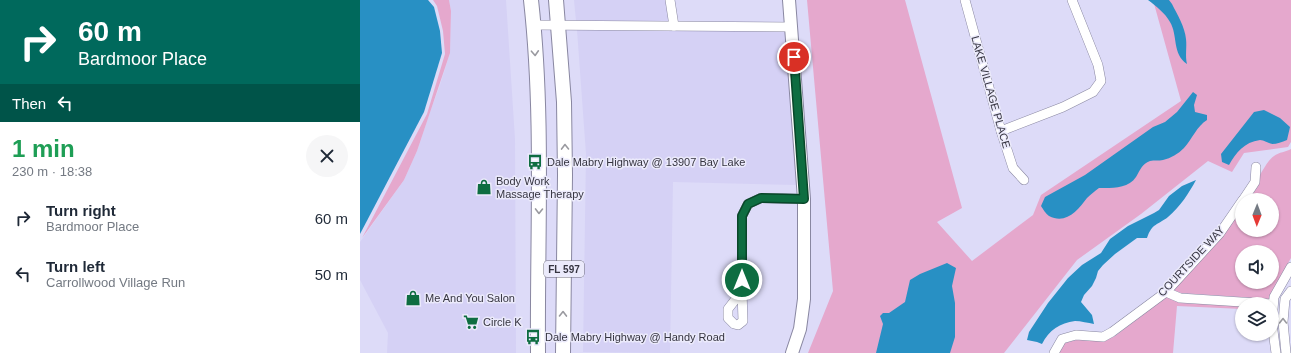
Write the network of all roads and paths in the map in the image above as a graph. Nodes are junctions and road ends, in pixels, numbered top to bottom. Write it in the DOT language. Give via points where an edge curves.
graph roads {
  1 [pos="531,0"];
  2 [pos="556,0"];
  3 [pos="670,0"];
  4 [pos="789,0"];
  5 [pos="965,0"];
  6 [pos="1072,0"];
  7 [pos="533,25"];
  8 [pos="559,25"];
  9 [pos="674,26"];
  10 [pos="792,27"];
  11 [pos="1001,131"];
  12 [pos="1256,167"];
  13 [pos="1024,180"];
  14 [pos="1247,193"];
  15 [pos="804,199"];
  16 [pos="1235,210"];
  17 [pos="1291,267"];
  18 [pos="742,291"];
  19 [pos="1291,291"];
  20 [pos="1166,292"];
  21 [pos="1274,297"];
  22 [pos="1235,302"];
  23 [pos="1274,341"];
  24 [pos="538,353"];
  25 [pos="563,353"];
  26 [pos="792,353"];
  27 [pos="1054,353"];
  28 [pos="1276,353"];
  29 [pos="1286,353"];
  1 -- 7 [label="main road, FL 597"];
  2 -- 8 [label="main road, FL 597"];
  3 -- 9 [label="street"];
  4 -- 10 [label="street"];
  5 -- 11 [label="street, LAKE VILLAGE PLACE"];
  6 -- 11 [label="street" via="1098,65 1101,81 1093,92 1063,107"];
  7 -- 8 [label="street"];
  7 -- 24 [label="main road, FL 597, one-way" via="540,159"];
  8 -- 9 [label="street"];
  25 -- 8 [label="main road, FL 597, one-way" via="565,175"];
  9 -- 10 [label="street"];
  10 -- 15 [label="street"];
  11 -- 13 [label="street, LAKE VILLAGE PLACE" via="1013,168"];
  12 -- 14 [label="street, COURTSIDE WAY" via="1255,182"];
  15 -- 18 [label="street" via="761,198 748,204 742,216"];
  15 -- 26 [label="street" via="804,299 800,329"];
  16 -- 20 [label="street, COURTSIDE WAY" via="1220,233"];
  17 -- 21 [label="street"];
  29 -- 19 [label="street, one-way" via="1283,322 1285,299"];
  20 -- 22 [label="street" via="1180,298"];
  20 -- 27 [label="street, COURTSIDE WAY" via="1103,337 1076,335 1062,339"];
  23 -- 28 [label="street"];
}
